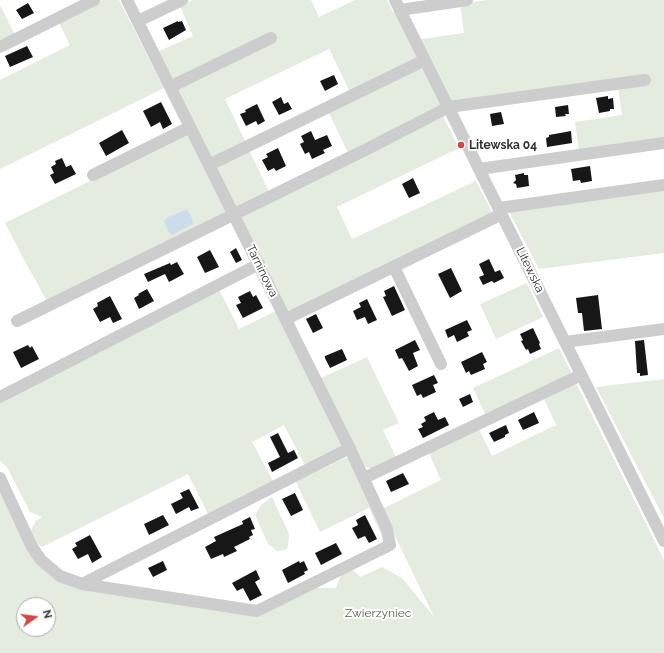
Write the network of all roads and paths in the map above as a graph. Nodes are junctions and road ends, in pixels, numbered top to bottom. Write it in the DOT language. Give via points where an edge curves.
graph roads {
  1 [pos="94,0"];
  2 [pos="127,0"];
  3 [pos="182,0"];
  4 [pos="467,0"];
  5 [pos="398,5"];
  6 [pos="138,21"];
  7 [pos="271,38"];
  8 [pos="0,46"];
  9 [pos="425,60"];
  10 [pos="645,80"];
  11 [pos="170,87"];
  12 [pos="449,107"];
  13 [pos="190,127"];
  14 [pos="664,143"];
  15 [pos="209,165"];
  16 [pos="479,169"];
  17 [pos="93,175"];
  18 [pos="664,185"];
  19 [pos="500,211"];
  20 [pos="234,214"];
  21 [pos="259,264"];
  22 [pos="394,267"];
  23 [pos="286,320"];
  24 [pos="17,321"];
  25 [pos="664,328"];
  26 [pos="565,342"];
  27 [pos="441,364"];
  28 [pos="581,375"];
  29 [pos="0,397"];
  30 [pos="350,448"];
  31 [pos="0,478"];
  32 [pos="364,478"];
  33 [pos="664,541"];
  34 [pos="82,584"];
  1 -- 8 [label="street"];
  2 -- 6 [label="street, Tarninowa"];
  3 -- 6 [label="street"];
  4 -- 5 [label="street"];
  5 -- 9 [label="street, Litewska"];
  6 -- 11 [label="street, Tarninowa"];
  7 -- 11 [label="street"];
  9 -- 12 [label="street, Litewska"];
  9 -- 15 [label="street"];
  10 -- 12 [label="street"];
  11 -- 13 [label="street, Tarninowa"];
  12 -- 16 [label="street, Litewska"];
  12 -- 20 [label="street"];
  13 -- 15 [label="street, Tarninowa"];
  13 -- 17 [label="street"];
  14 -- 16 [label="street"];
  15 -- 20 [label="street, Tarninowa"];
  16 -- 19 [label="street, Litewska"];
  18 -- 19 [label="street"];
  19 -- 22 [label="street"];
  19 -- 26 [label="street, Litewska"];
  20 -- 21 [label="street, Tarninowa"];
  20 -- 24 [label="street"];
  21 -- 23 [label="street, Tarninowa"];
  21 -- 29 [label="street"];
  22 -- 23 [label="street"];
  22 -- 27 [label="street"];
  23 -- 30 [label="street, Tarninowa"];
  25 -- 26 [label="street"];
  26 -- 28 [label="street, Litewska"];
  28 -- 32 [label="street"];
  28 -- 33 [label="street, Litewska"];
  30 -- 32 [label="street, Tarninowa"];
  30 -- 34 [label="street"];
  31 -- 34 [label="street" via="32,547 41,560 60,576"];
  32 -- 34 [label="street, Tarninowa" via="387,529 390,545 257,611"];
}
